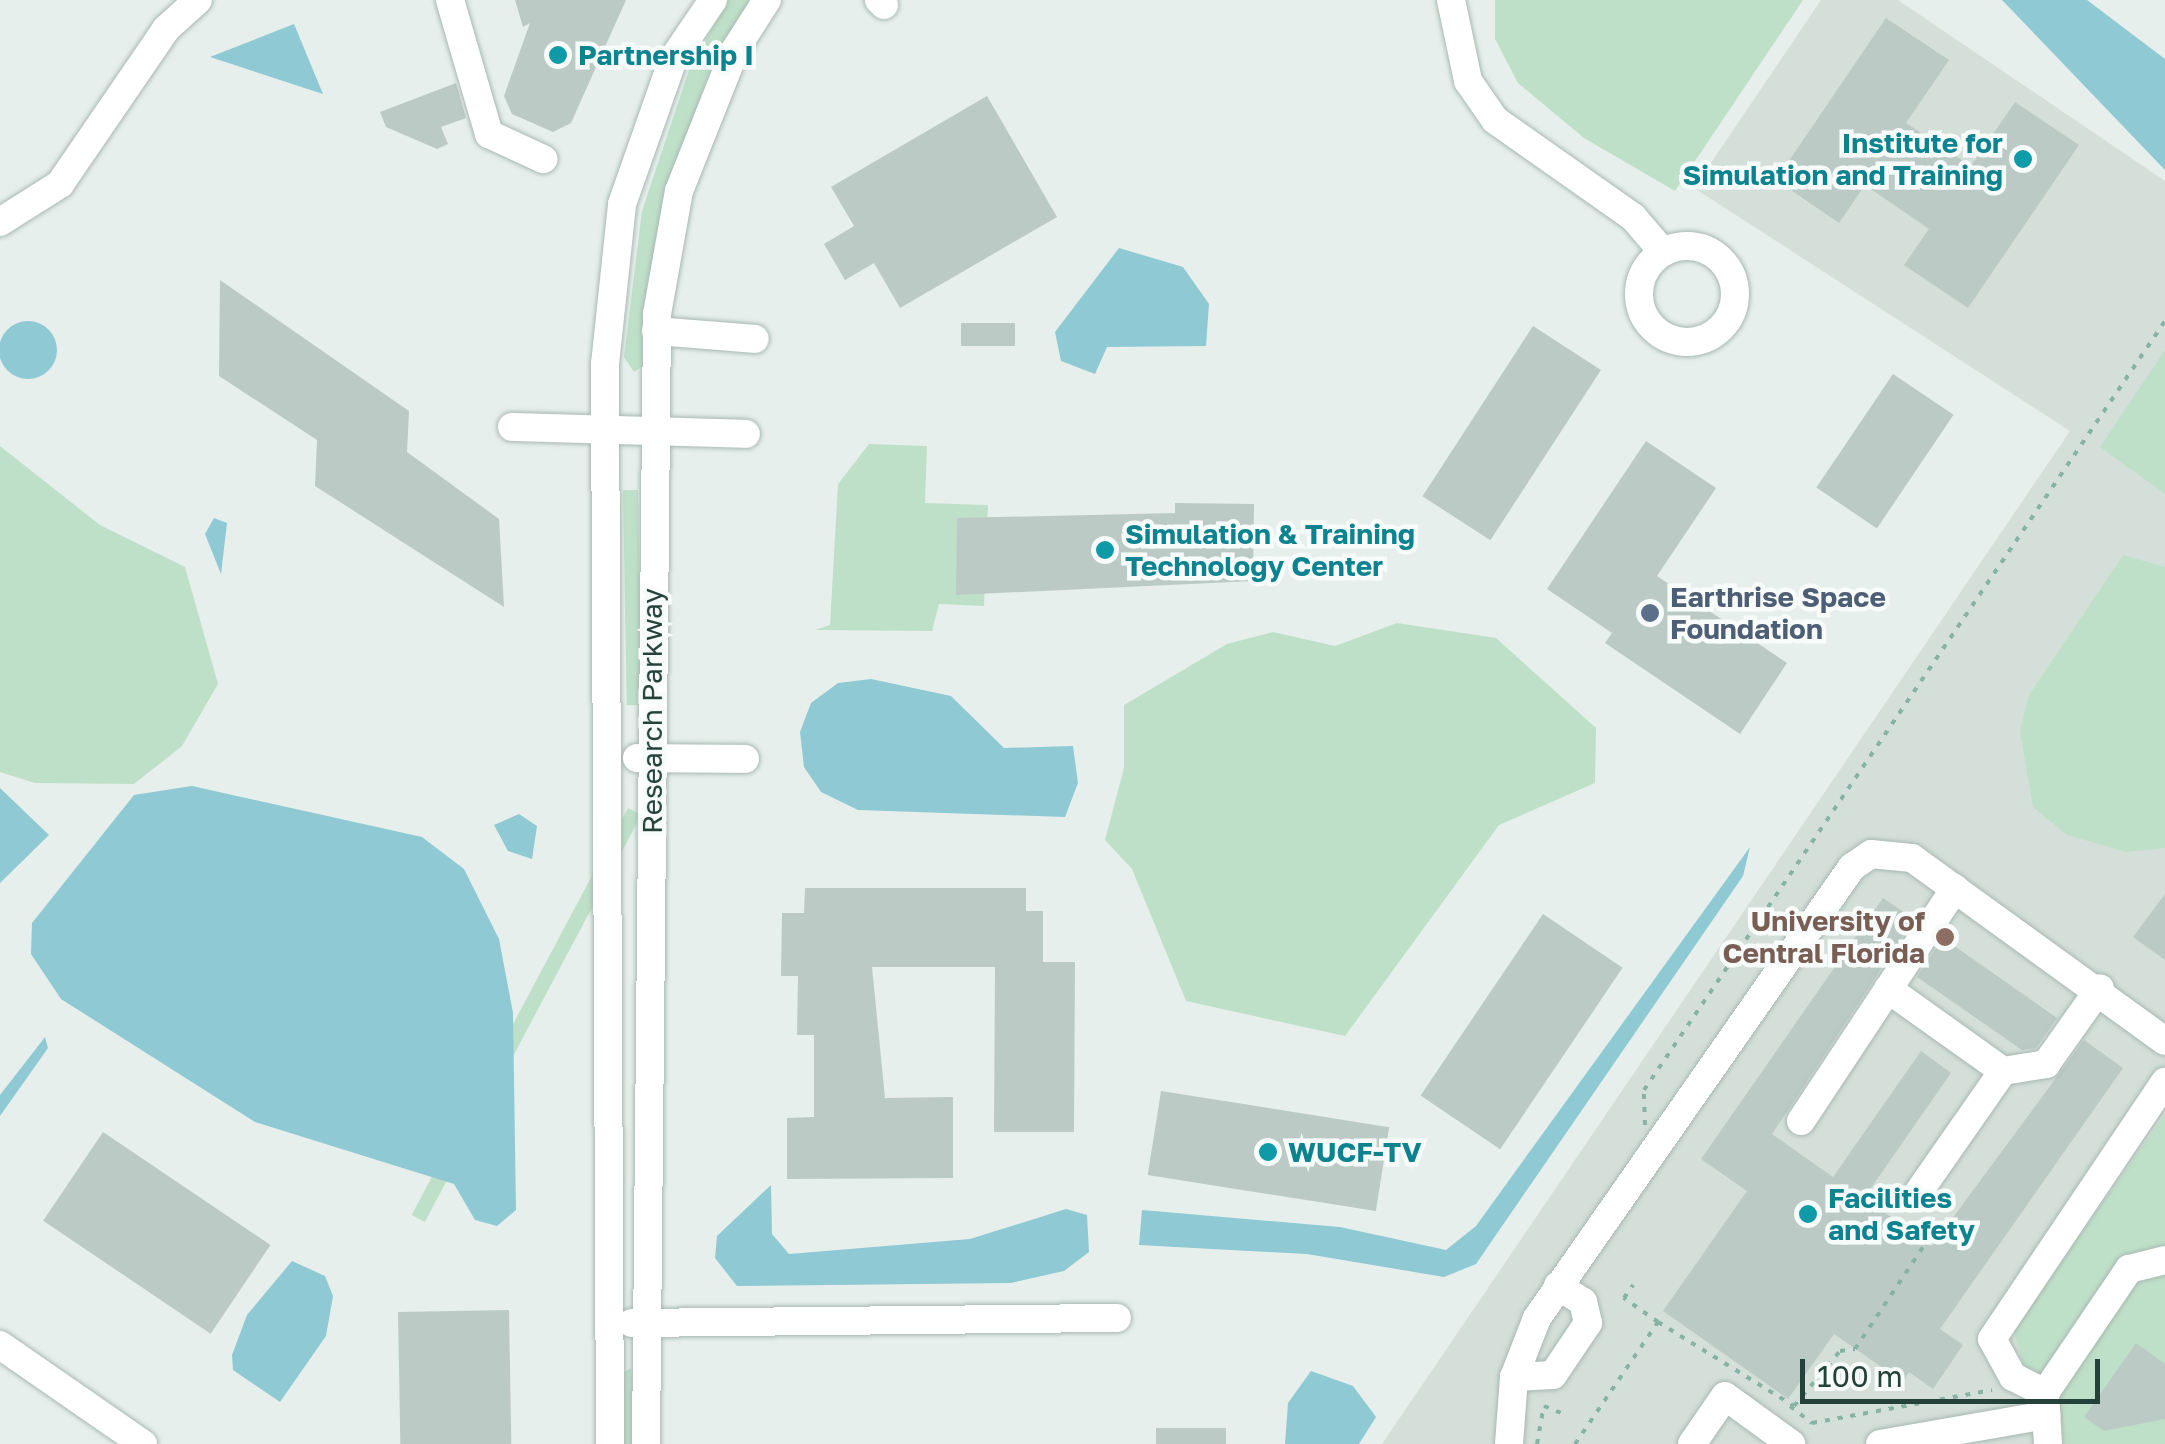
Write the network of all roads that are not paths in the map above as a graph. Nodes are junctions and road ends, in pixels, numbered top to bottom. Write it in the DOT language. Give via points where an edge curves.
graph roads {
  1 [pos="198,0"];
  2 [pos="450,0"];
  3 [pos="712,0"];
  4 [pos="767,0"];
  5 [pos="1451,0"];
  6 [pos="543,159"];
  7 [pos="0,222"];
  8 [pos="1664,252"];
  9 [pos="656,331"];
  10 [pos="755,339"];
  11 [pos="512,427"];
  12 [pos="606,432"];
  13 [pos="650,432"];
  14 [pos="746,434"];
  15 [pos="612,758"];
  16 [pos="653,758"];
  17 [pos="745,758"];
  18 [pos="1955,888"];
  19 [pos="2100,988"];
  20 [pos="1888,990"];
  21 [pos="2165,1041"];
  22 [pos="2003,1072"];
  23 [pos="2165,1082"];
  24 [pos="1801,1121"];
  25 [pos="1918,1194"];
  26 [pos="2165,1260"];
  27 [pos="1558,1286"];
  28 [pos="1117,1318"];
  29 [pos="610,1322"];
  30 [pos="648,1324"];
  31 [pos="0,1344"];
  32 [pos="1514,1376"];
  33 [pos="2046,1404"];
  34 [pos="143,1444"];
  35 [pos="610,1444"];
  36 [pos="646,1444"];
  37 [pos="1509,1444"];
  38 [pos="1692,1444"];
  39 [pos="1792,1444"];
  40 [pos="1880,1444"];
  41 [pos="2048,1444"];
  1 -- 7 [label="street" via="166,29 60,184"];
  2 -- 6 [label="street" via="489,134"];
  3 -- 12 [label="street, Research Parkway" via="674,60 622,204"];
  4 -- 9 [label="street, Research Parkway" via="736,50 679,191"];
  5 -- 8 [label="street" via="1468,81 1495,120 1633,218"];
  9 -- 10 [label="street"];
  9 -- 13 [label="street, Research Parkway"];
  11 -- 12 [label="street"];
  12 -- 13 [label="street"];
  12 -- 15 [label="street, Research Parkway"];
  13 -- 14 [label="street"];
  13 -- 16 [label="street, Research Parkway"];
  15 -- 16 [label="street"];
  15 -- 29 [label="street, Research Parkway"];
  16 -- 17 [label="street"];
  16 -- 30 [label="street, Research Parkway"];
  18 -- 19 [label="street"];
  18 -- 20 [label="street"];
  18 -- 27 [label="street" via="1895,852 1852,867"];
  19 -- 21 [label="street"];
  19 -- 22 [label="street" via="2046,1064"];
  20 -- 22 [label="street"];
  20 -- 24 [label="street"];
  22 -- 25 [label="street"];
  23 -- 33 [label="street" via="1992,1339 2013,1377"];
  26 -- 33 [label="street" via="2129,1269"];
  27 -- 32 [label="street"];
  27 -- 32 [label="street" via="1583,1302 1588,1324 1553,1375"];
  28 -- 30 [label="street"];
  29 -- 30 [label="street"];
  29 -- 35 [label="street, Research Parkway"];
  30 -- 36 [label="street, Research Parkway"];
  31 -- 34 [label="street"];
  32 -- 37 [label="street"];
  33 -- 40 [label="street"];
  33 -- 41 [label="street"];
  38 -- 39 [label="street" via="1725,1396"];
}
